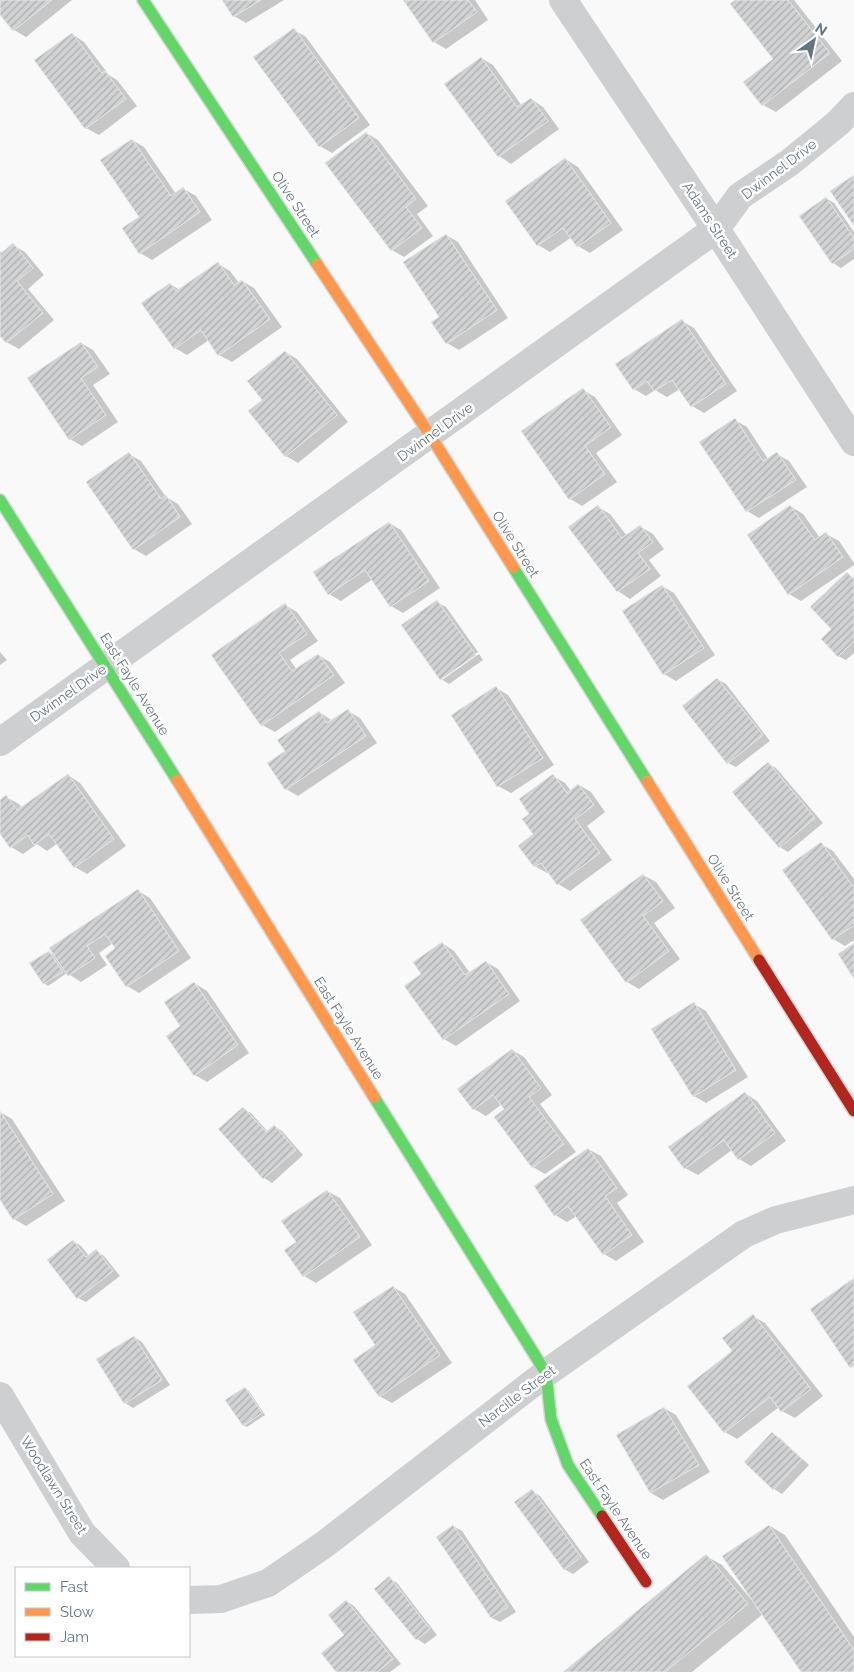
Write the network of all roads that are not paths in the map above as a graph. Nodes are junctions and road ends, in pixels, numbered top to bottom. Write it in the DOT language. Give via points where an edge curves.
graph roads {
  1 [pos="143,0"];
  2 [pos="563,0"];
  3 [pos="854,106"];
  4 [pos="716,229"];
  5 [pos="430,435"];
  6 [pos="854,442"];
  7 [pos="0,500"];
  8 [pos="106,666"];
  9 [pos="0,742"];
  10 [pos="854,1111"];
  11 [pos="854,1200"];
  12 [pos="546,1373"];
  13 [pos="0,1396"];
  14 [pos="115,1567"];
  15 [pos="646,1582"];
  16 [pos="190,1600"];
  1 -- 5 [label="street, Olive Street"];
  2 -- 4 [label="street, Adams Street"];
  3 -- 4 [label="street, Dwinnel Drive" via="789,163 740,196"];
  4 -- 5 [label="street, Dwinnel Drive"];
  4 -- 6 [label="street, Adams Street"];
  5 -- 8 [label="street, Dwinnel Drive"];
  5 -- 10 [label="street, Olive Street"];
  7 -- 8 [label="street, East Fayle Avenue"];
  8 -- 9 [label="street, Dwinnel Drive"];
  8 -- 12 [label="street, East Fayle Avenue"];
  11 -- 12 [label="street, Narcille Street" via="776,1220 744,1234"];
  12 -- 15 [label="street, East Fayle Avenue" via="551,1419 568,1466"];
  12 -- 16 [label="street, Narcille Street" via="325,1544 268,1583 221,1599"];
  13 -- 14 [label="street, Woodlawn Street" via="82,1533"];
}
